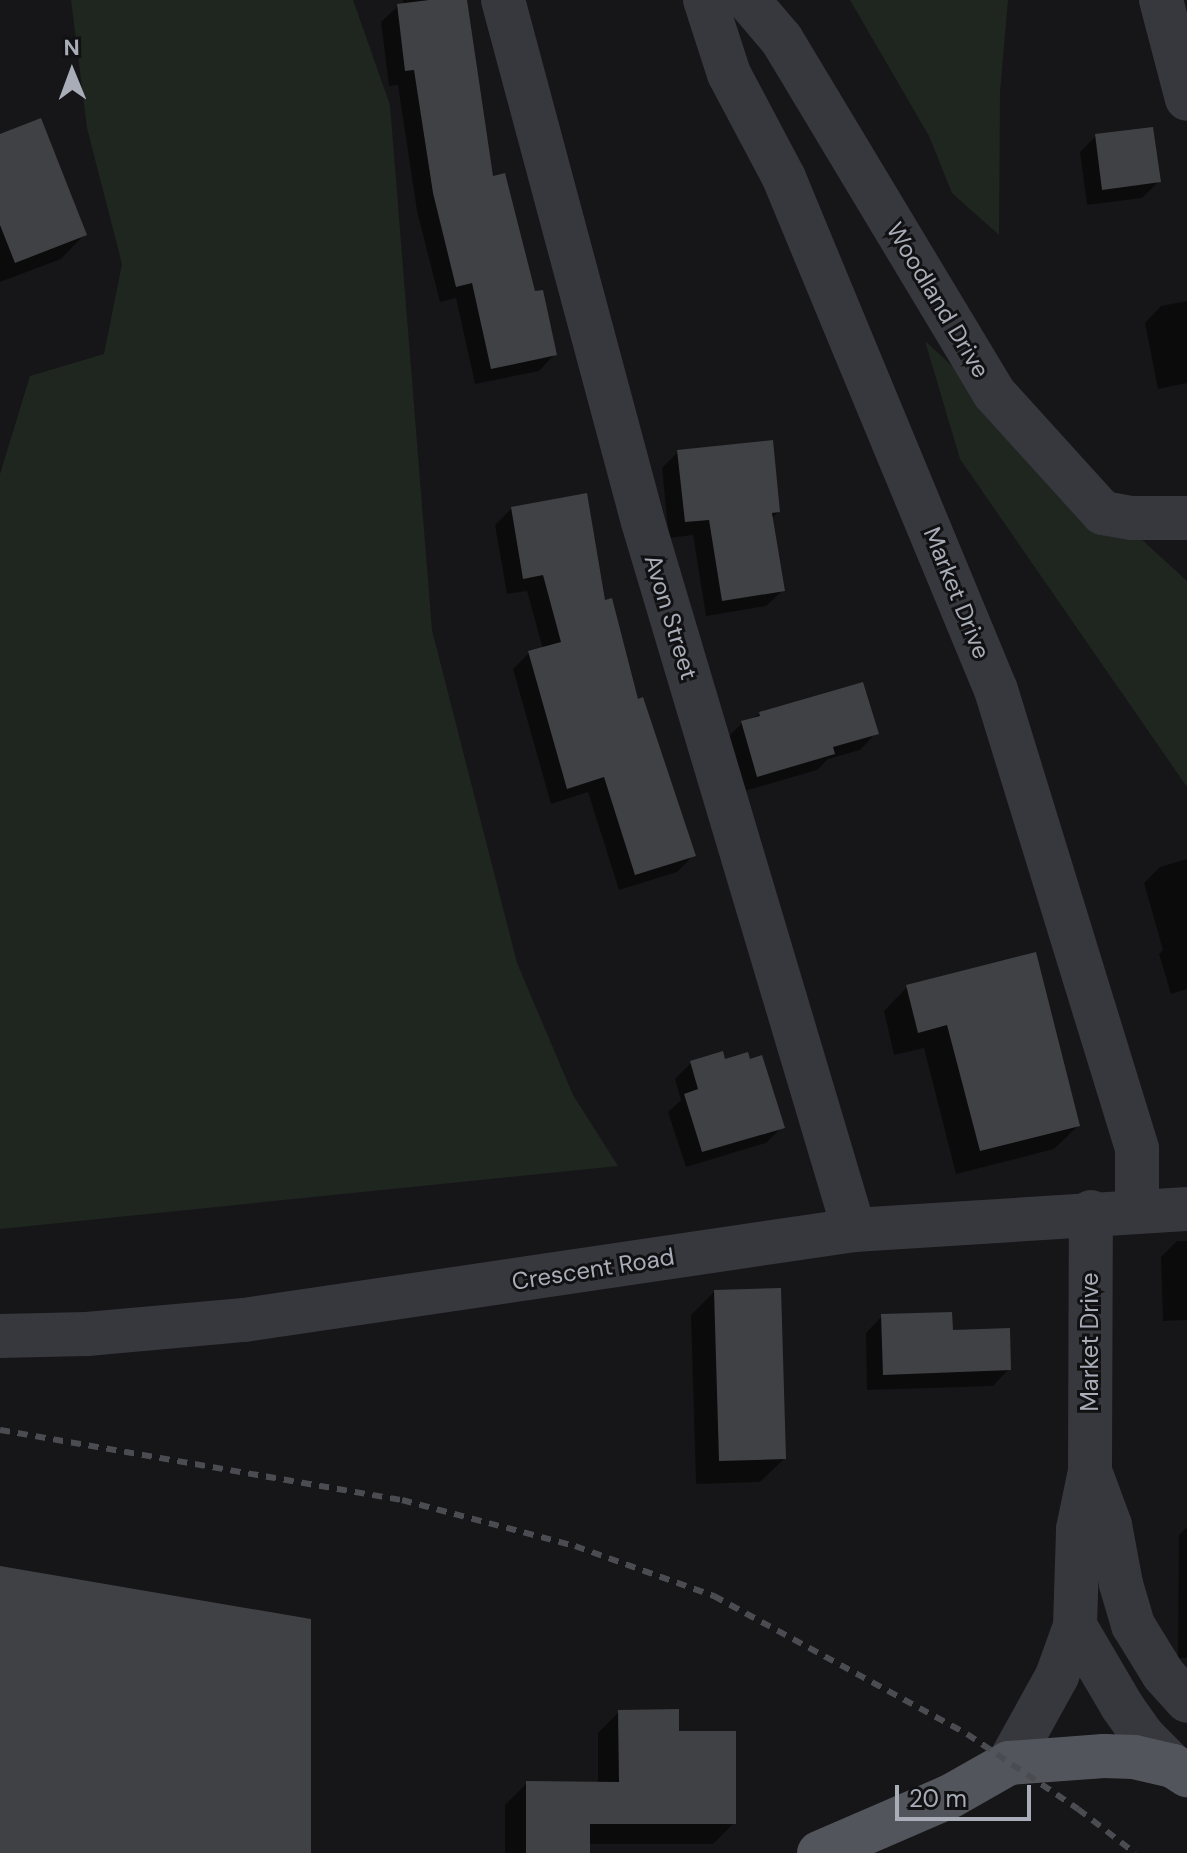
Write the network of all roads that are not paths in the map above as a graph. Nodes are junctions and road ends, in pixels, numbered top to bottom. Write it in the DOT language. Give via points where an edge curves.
graph roads {
  1 [pos="503,0"];
  2 [pos="705,0"];
  3 [pos="748,0"];
  4 [pos="1161,0"];
  5 [pos="1187,99"];
  6 [pos="1187,518"];
  7 [pos="1187,1209"];
  8 [pos="1137,1210"];
  9 [pos="1091,1212"];
  10 [pos="854,1230"];
  11 [pos="0,1336"];
  12 [pos="1090,1471"];
  13 [pos="1075,1626"];
  14 [pos="1187,1701"];
  15 [pos="1009,1763"];
  16 [pos="1180,1770"];
  17 [pos="819,1853"];
  1 -- 10 [label="street, Avon Street" via="643,522"];
  2 -- 8 [label="street, Market Drive" via="729,74 784,178 996,690 1137,1149"];
  3 -- 6 [label="street, Woodland Drive" via="782,40 994,393 1103,513"];
  4 -- 5 [label="street"];
  7 -- 8 [label="street, Crescent Road"];
  8 -- 9 [label="street, Crescent Road"];
  9 -- 10 [label="street, Crescent Road"];
  9 -- 12 [label="street, Market Drive"];
  10 -- 11 [label="street, Crescent Road" via="244,1320"];
  12 -- 13 [label="street" via="1078,1529"];
  12 -- 14 [label="street" via="1110,1525 1133,1625"];
  13 -- 15 [label="street" via="1057,1676"];
  13 -- 16 [label="street" via="1144,1737"];
  15 -- 16 [label="main road" via="1134,1757"];
  15 -- 17 [label="main road" via="951,1796"];
}
